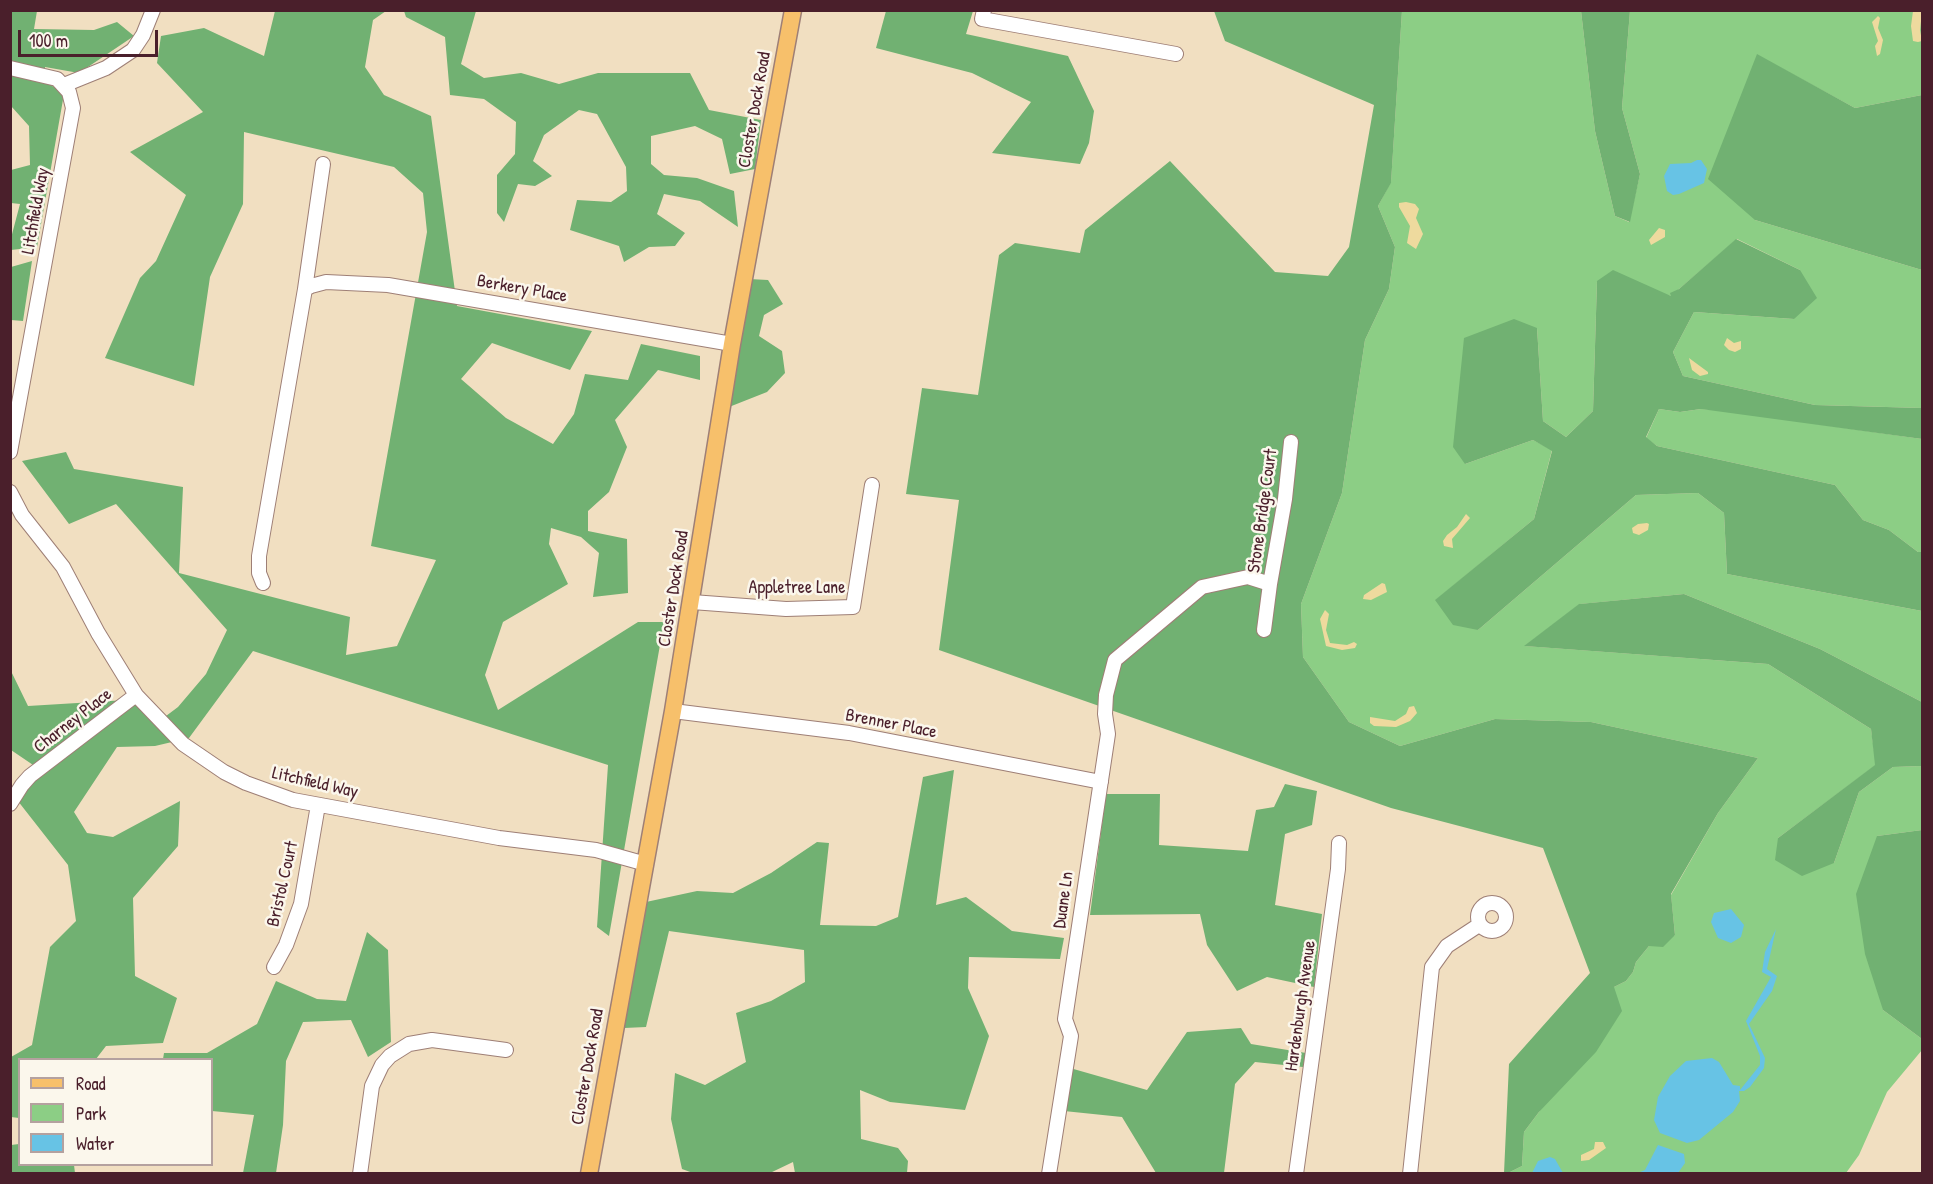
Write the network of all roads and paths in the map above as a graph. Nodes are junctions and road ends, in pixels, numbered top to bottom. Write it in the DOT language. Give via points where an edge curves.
graph roads {
  1 [pos="153,10"];
  2 [pos="793,10"];
  3 [pos="984,10"];
  4 [pos="1176,54"];
  5 [pos="10,68"];
  6 [pos="64,85"];
  7 [pos="322,164"];
  8 [pos="305,289"];
  9 [pos="732,344"];
  10 [pos="1291,442"];
  11 [pos="10,452"];
  12 [pos="872,485"];
  13 [pos="10,492"];
  14 [pos="263,583"];
  15 [pos="1270,584"];
  16 [pos="692,602"];
  17 [pos="1264,630"];
  18 [pos="1136,640"];
  19 [pos="136,695"];
  20 [pos="673,711"];
  21 [pos="1101,783"];
  22 [pos="10,804"];
  23 [pos="318,805"];
  24 [pos="1339,843"];
  25 [pos="646,864"];
  26 [pos="1479,924"];
  27 [pos="274,967"];
  28 [pos="506,1050"];
  29 [pos="360,1173"];
  30 [pos="589,1173"];
  31 [pos="1049,1173"];
  32 [pos="1296,1173"];
  33 [pos="1410,1173"];
  1 -- 6 [label="street" via="133,50 106,68"];
  2 -- 9 [label="main road, Closter Dock Road"];
  3 -- 4 [label="street" via="982,19"];
  5 -- 6 [label="street" via="49,75"];
  6 -- 11 [label="street, Litchfield Way" via="73,108"];
  7 -- 8 [label="street"];
  8 -- 9 [label="street, Berkery Place" via="326,282 388,285"];
  8 -- 14 [label="street" via="259,556"];
  9 -- 16 [label="main road, Closter Dock Road"];
  10 -- 15 [label="street, Stone Bridge Court"];
  12 -- 16 [label="street, Appletree Lane" via="853,608 786,609"];
  13 -- 19 [label="street, Litchfield Way" via="22,515 63,567"];
  15 -- 17 [label="street, Stone Bridge Court"];
  15 -- 18 [label="street, Stone Bridge Court" via="1248,577 1202,587"];
  16 -- 20 [label="main road, Closter Dock Road"];
  18 -- 21 [label="street, Duane Ln" via="1115,660 1110,676"];
  19 -- 22 [label="street, Charney Place" via="30,776"];
  19 -- 23 [label="street, Litchfield Way" via="183,744 224,772 269,792"];
  20 -- 21 [label="street, Brenner Place" via="849,733"];
  20 -- 25 [label="main road, Closter Dock Road"];
  21 -- 31 [label="street, Duane Ln" via="1065,1019 1071,1036"];
  23 -- 25 [label="street, Litchfield Way" via="500,838 596,850"];
  23 -- 27 [label="street, Bristol Court" via="300,904"];
  24 -- 32 [label="street, Hardenburgh Avenue"];
  25 -- 30 [label="main road, Closter Dock Road"];
  26 -- 33 [label="street" via="1447,945 1432,968"];
  28 -- 29 [label="street" via="432,1040 409,1044 390,1056 372,1086"];
}
